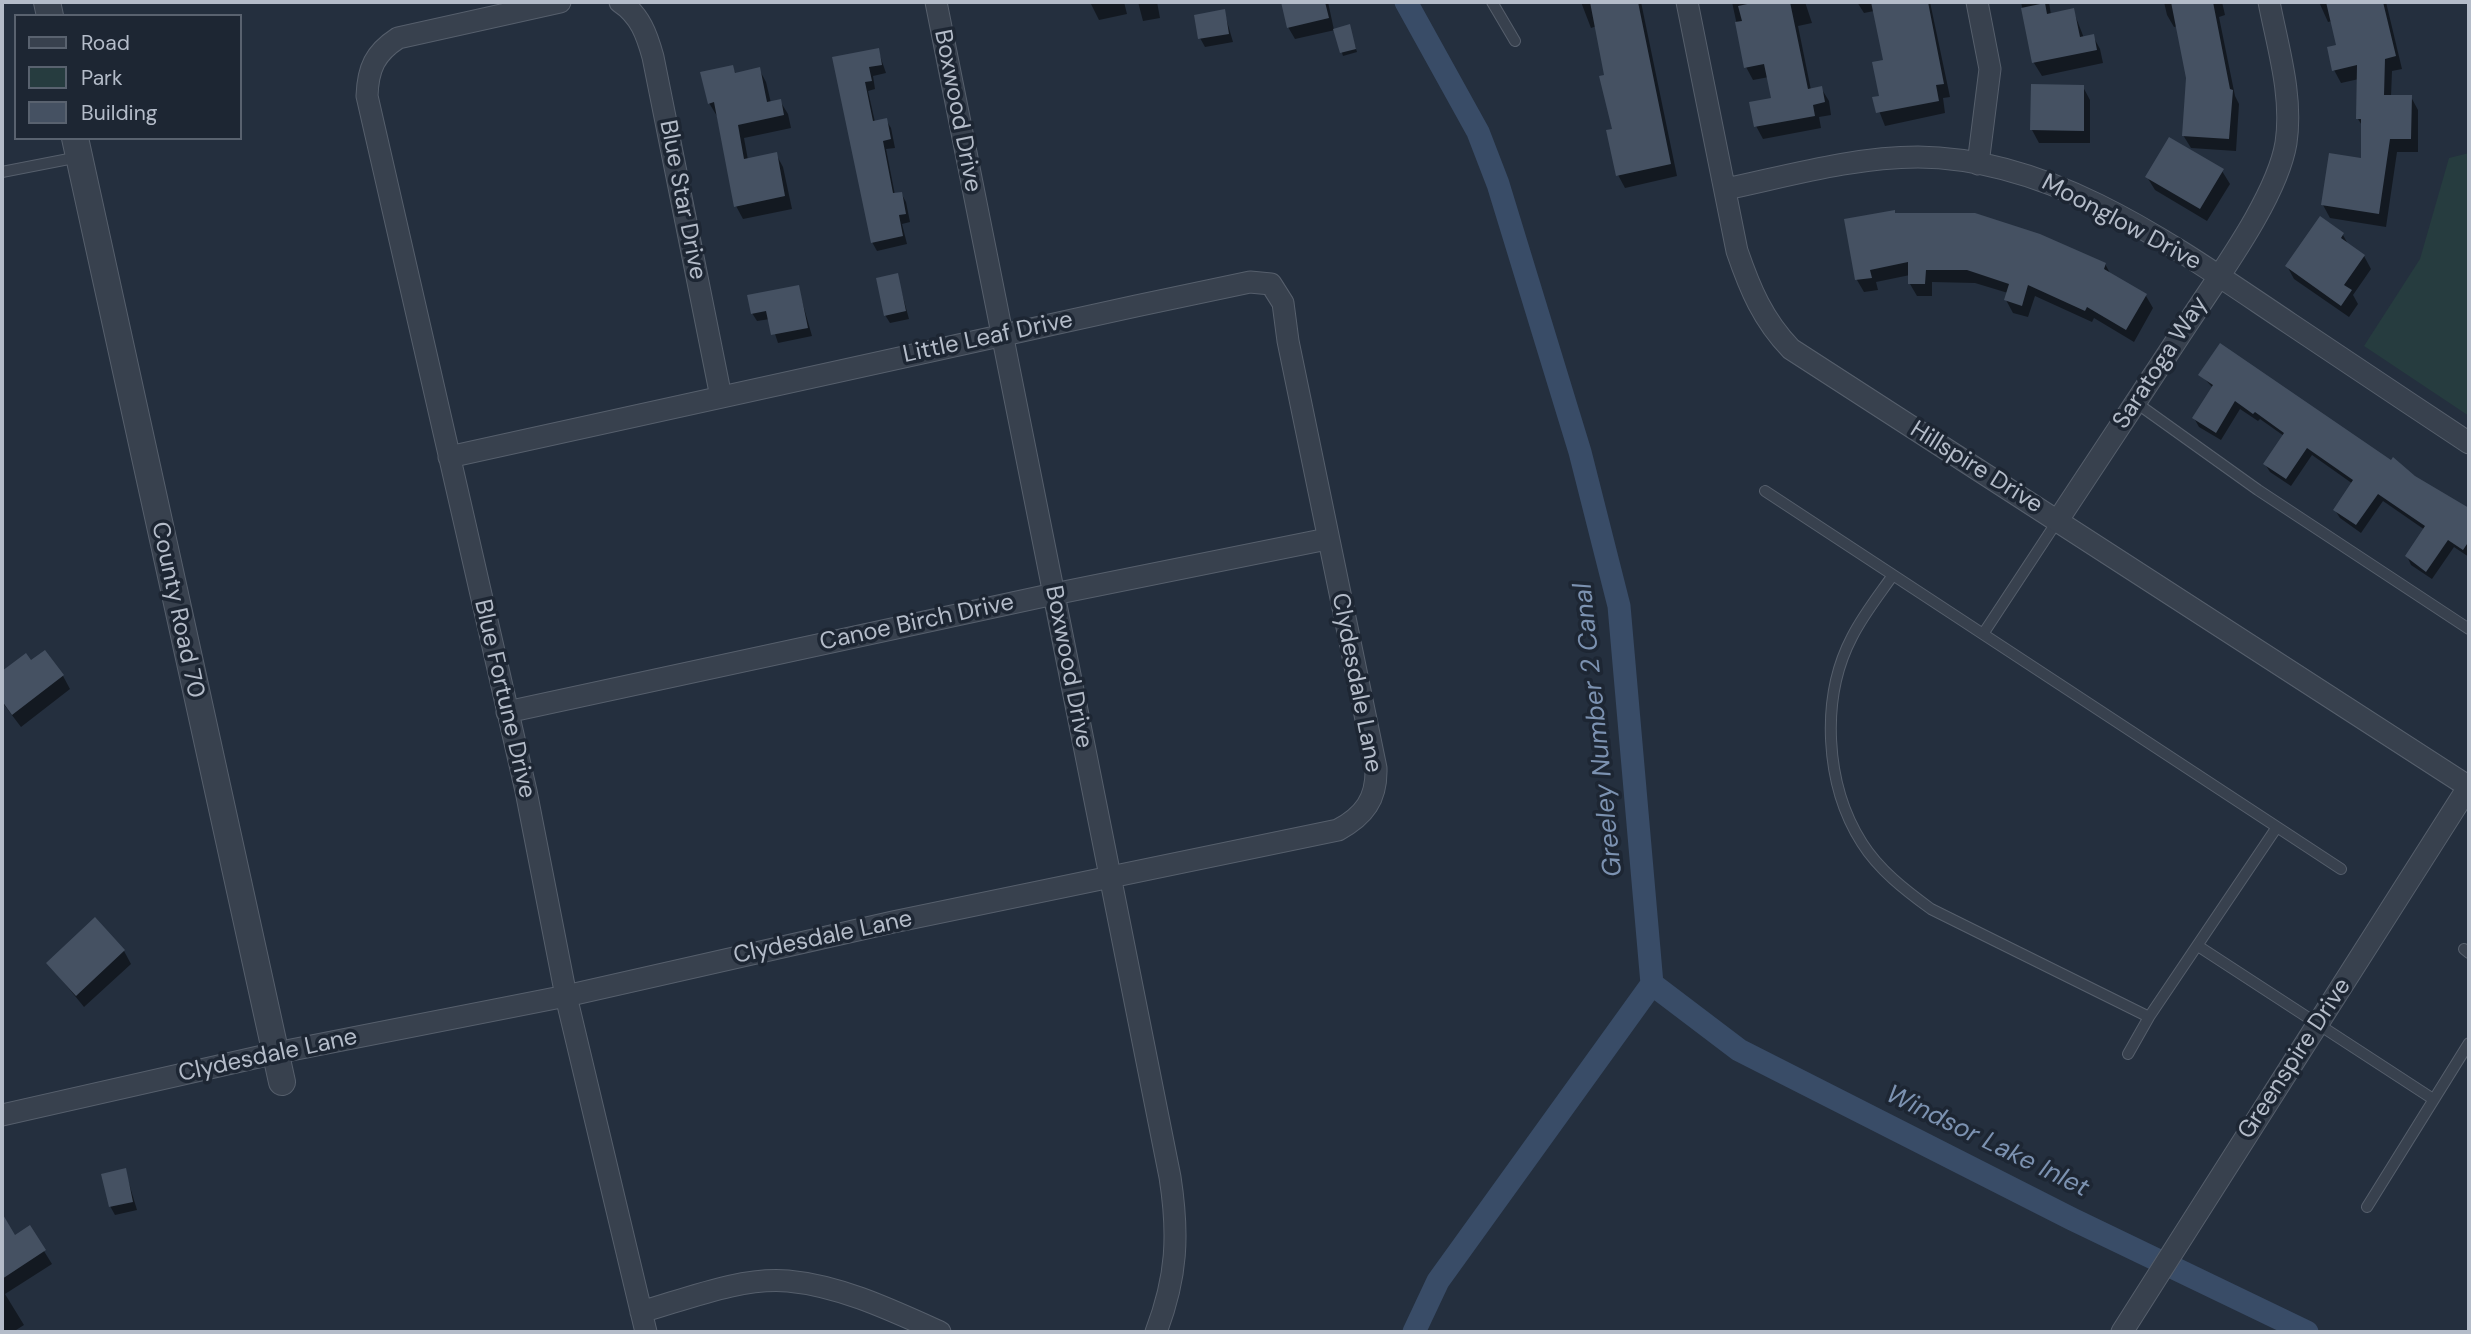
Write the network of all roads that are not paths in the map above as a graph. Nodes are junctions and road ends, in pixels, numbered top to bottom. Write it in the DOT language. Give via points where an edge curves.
graph roads {
  1 [pos="560,2"];
  2 [pos="936,2"];
  3 [pos="1492,2"];
  4 [pos="1687,2"];
  5 [pos="1977,2"];
  6 [pos="2269,2"];
  7 [pos="625,5"];
  8 [pos="1515,41"];
  9 [pos="77,147"];
  10 [pos="1978,164"];
  11 [pos="2,172"];
  12 [pos="1726,189"];
  13 [pos="2219,276"];
  14 [pos="1001,336"];
  15 [pos="722,397"];
  16 [pos="2135,402"];
  17 [pos="2469,443"];
  18 [pos="449,457"];
  19 [pos="1765,491"];
  20 [pos="2058,520"];
  21 [pos="1327,540"];
  22 [pos="1893,575"];
  23 [pos="1054,594"];
  24 [pos="2469,629"];
  25 [pos="1983,634"];
  26 [pos="507,712"];
  27 [pos="2469,786"];
  28 [pos="2277,827"];
  29 [pos="2341,869"];
  30 [pos="1110,880"];
  31 [pos="2199,946"];
  32 [pos="566,996"];
  33 [pos="2149,1017"];
  34 [pos="2318,1024"];
  35 [pos="2469,1043"];
  36 [pos="276,1053"];
  37 [pos="2128,1054"];
  38 [pos="282,1082"];
  39 [pos="2433,1099"];
  40 [pos="2,1115"];
  41 [pos="2367,1208"];
  42 [pos="643,1322"];
  43 [pos="940,1332"];
  44 [pos="1156,1332"];
  45 [pos="2122,1332"];
  1 -- 18 [label="street, Blue Fortune Drive" via="398,38 381,49 371,65 367,96"];
  2 -- 14 [label="street, Boxwood Drive"];
  3 -- 8 [label="lane"];
  4 -- 12 [label="street, Hillspire Drive"];
  5 -- 10 [label="street" via="1990,69"];
  6 -- 13 [label="street, Saratoga Way" via="2284,77 2286,144 2264,200"];
  7 -- 15 [label="street, Blue Star Drive" via="645,30 653,57"];
  9 -- 11 [label="lane"];
  9 -- 36 [label="street, County Road 70"];
  10 -- 12 [label="street, Moonglow Drive" via="1918,157 1868,160"];
  10 -- 13 [label="street, Moonglow Drive" via="2028,174 2074,192"];
  12 -- 20 [label="street, Hillspire Drive" via="1737,251 1751,290 1769,327 1791,349"];
  13 -- 16 [label="street, Saratoga Way"];
  13 -- 17 [label="street, Moonglow Drive"];
  14 -- 15 [label="street, Little Leaf Drive"];
  14 -- 21 [label="street, Little Leaf Drive" via="1250,282 1271,284 1283,303"];
  14 -- 23 [label="street, Boxwood Drive"];
  15 -- 18 [label="street, Little Leaf Drive"];
  16 -- 20 [label="street, Saratoga Way"];
  16 -- 24 [label="lane" via="2258,490"];
  18 -- 26 [label="street, Blue Fortune Drive"];
  19 -- 22 [label="lane"];
  20 -- 25 [label="lane"];
  20 -- 27 [label="street, Hillspire Drive"];
  21 -- 23 [label="street, Canoe Birch Drive"];
  21 -- 30 [label="street, Clydesdale Lane" via="1376,768 1371,802 1359,819 1338,831"];
  22 -- 25 [label="lane"];
  22 -- 33 [label="lane" via="1850,639 1834,699 1831,750 1836,779 1846,813 1862,843 1903,888 1931,909"];
  23 -- 26 [label="street, Canoe Birch Drive"];
  23 -- 30 [label="street, Boxwood Drive"];
  25 -- 28 [label="lane"];
  26 -- 32 [label="street, Blue Fortune Drive"];
  27 -- 34 [label="street, Greenspire Drive"];
  28 -- 29 [label="lane"];
  28 -- 31 [label="lane"];
  30 -- 32 [label="street, Clydesdale Lane" via="893,922"];
  30 -- 44 [label="street, Boxwood Drive" via="1176,1216 1172,1280"];
  31 -- 33 [label="lane"];
  31 -- 34 [label="lane"];
  32 -- 36 [label="street, Clydesdale Lane"];
  32 -- 42 [label="street, Blue Fortune Drive"];
  33 -- 37 [label="lane"];
  34 -- 39 [label="lane"];
  34 -- 45 [label="street, Greenspire Drive"];
  35 -- 39 [label="lane"];
  36 -- 38 [label="street, County Road 70"];
  36 -- 40 [label="street, Clydesdale Lane"];
  39 -- 41 [label="lane"];
  42 -- 43 [label="street" via="712,1292 786,1281 854,1296"];
}
